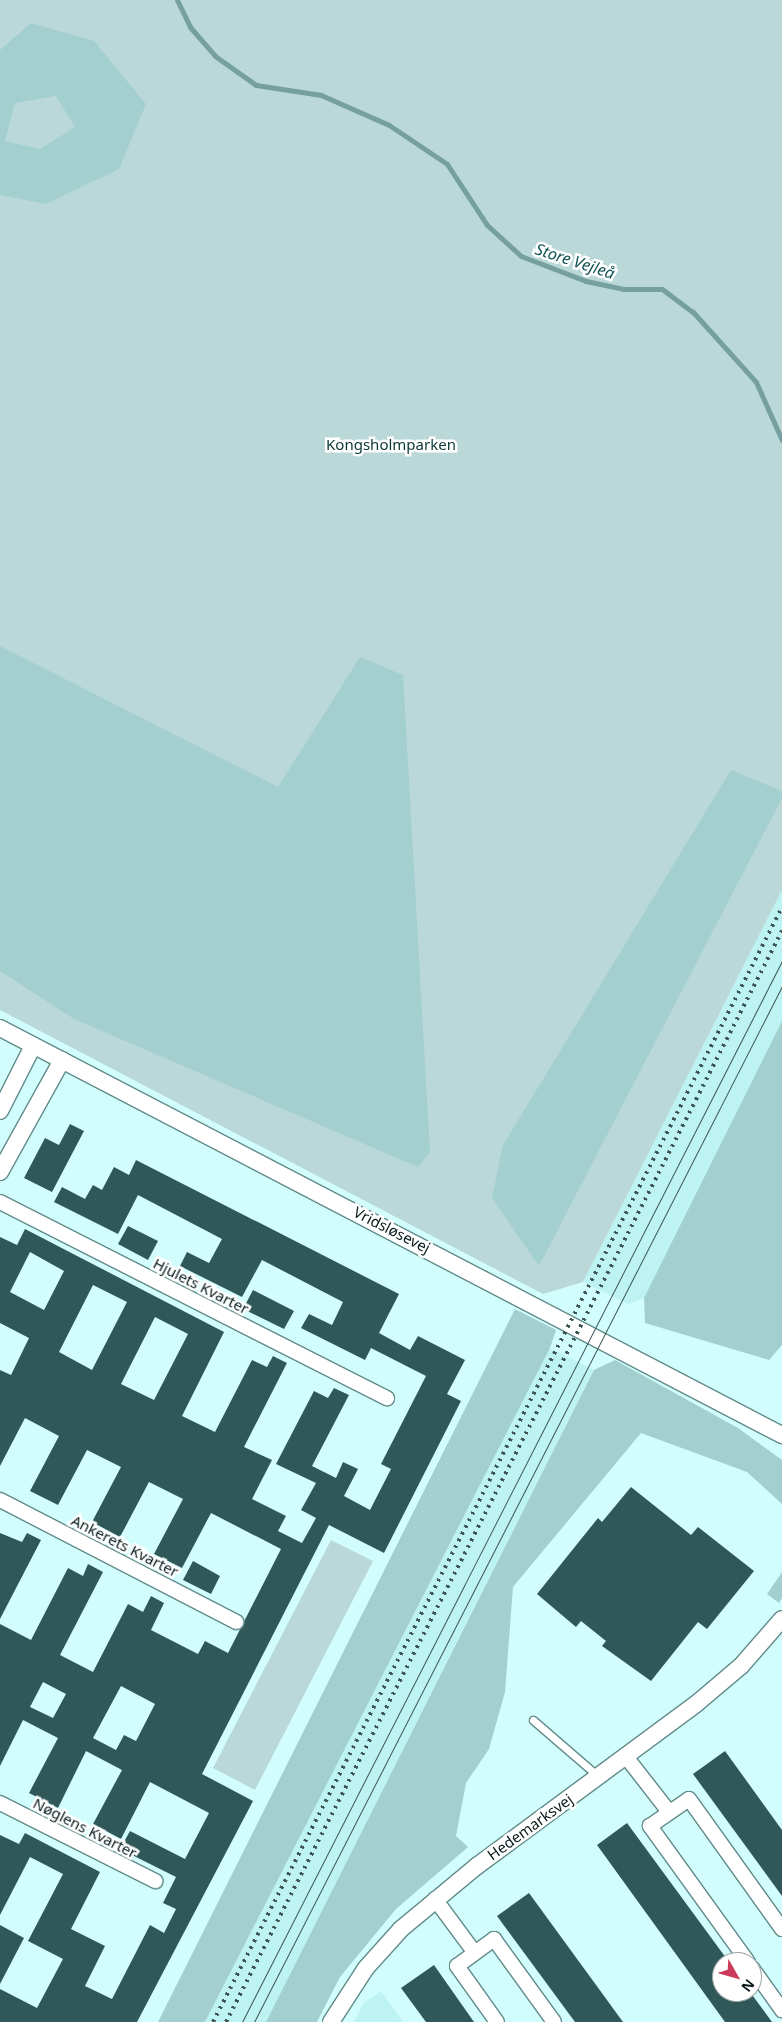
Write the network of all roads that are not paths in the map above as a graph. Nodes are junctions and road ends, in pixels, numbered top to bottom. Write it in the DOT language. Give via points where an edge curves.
graph roads {
  1 [pos="0,1028"];
  2 [pos="33,1046"];
  3 [pos="62,1060"];
  4 [pos="0,1111"];
  5 [pos="0,1172"];
  6 [pos="0,1202"];
  7 [pos="387,1398"];
  8 [pos="782,1436"];
  9 [pos="0,1500"];
  10 [pos="782,1619"];
  11 [pos="236,1622"];
  12 [pos="534,1720"];
  13 [pos="627,1758"];
  14 [pos="599,1778"];
  15 [pos="0,1803"];
  16 [pos="669,1812"];
  17 [pos="155,1881"];
  18 [pos="435,1899"];
  19 [pos="782,1929"];
  20 [pos="741,1952"];
  21 [pos="475,1953"];
  22 [pos="762,1982"];
  23 [pos="782,2010"];
  24 [pos="331,2022"];
  25 [pos="497,2022"];
  26 [pos="554,2022"];
  1 -- 2 [label="street, Vridsløsevej"];
  2 -- 3 [label="street, Vridsløsevej"];
  2 -- 4 [label="street"];
  3 -- 5 [label="street"];
  3 -- 8 [label="street, Vridsløsevej"];
  6 -- 7 [label="street, Hjulets Kvarter"];
  9 -- 11 [label="street, Ankerets Kvarter"];
  10 -- 13 [label="street, Hedemarksvej" via="740,1666"];
  12 -- 14 [label="lane"];
  13 -- 14 [label="street, Hedemarksvej"];
  13 -- 16 [label="street"];
  14 -- 18 [label="street, Hedemarksvej"];
  15 -- 17 [label="street, Nøglens Kvarter"];
  16 -- 19 [label="street" via="689,1798"];
  16 -- 20 [label="street" via="650,1826"];
  18 -- 21 [label="street"];
  18 -- 24 [label="street, Hedemarksvej" via="366,1968"];
  21 -- 25 [label="street" via="457,1966"];
  21 -- 26 [label="street" via="494,1939"];
  22 -- 23 [label="street"];
}
